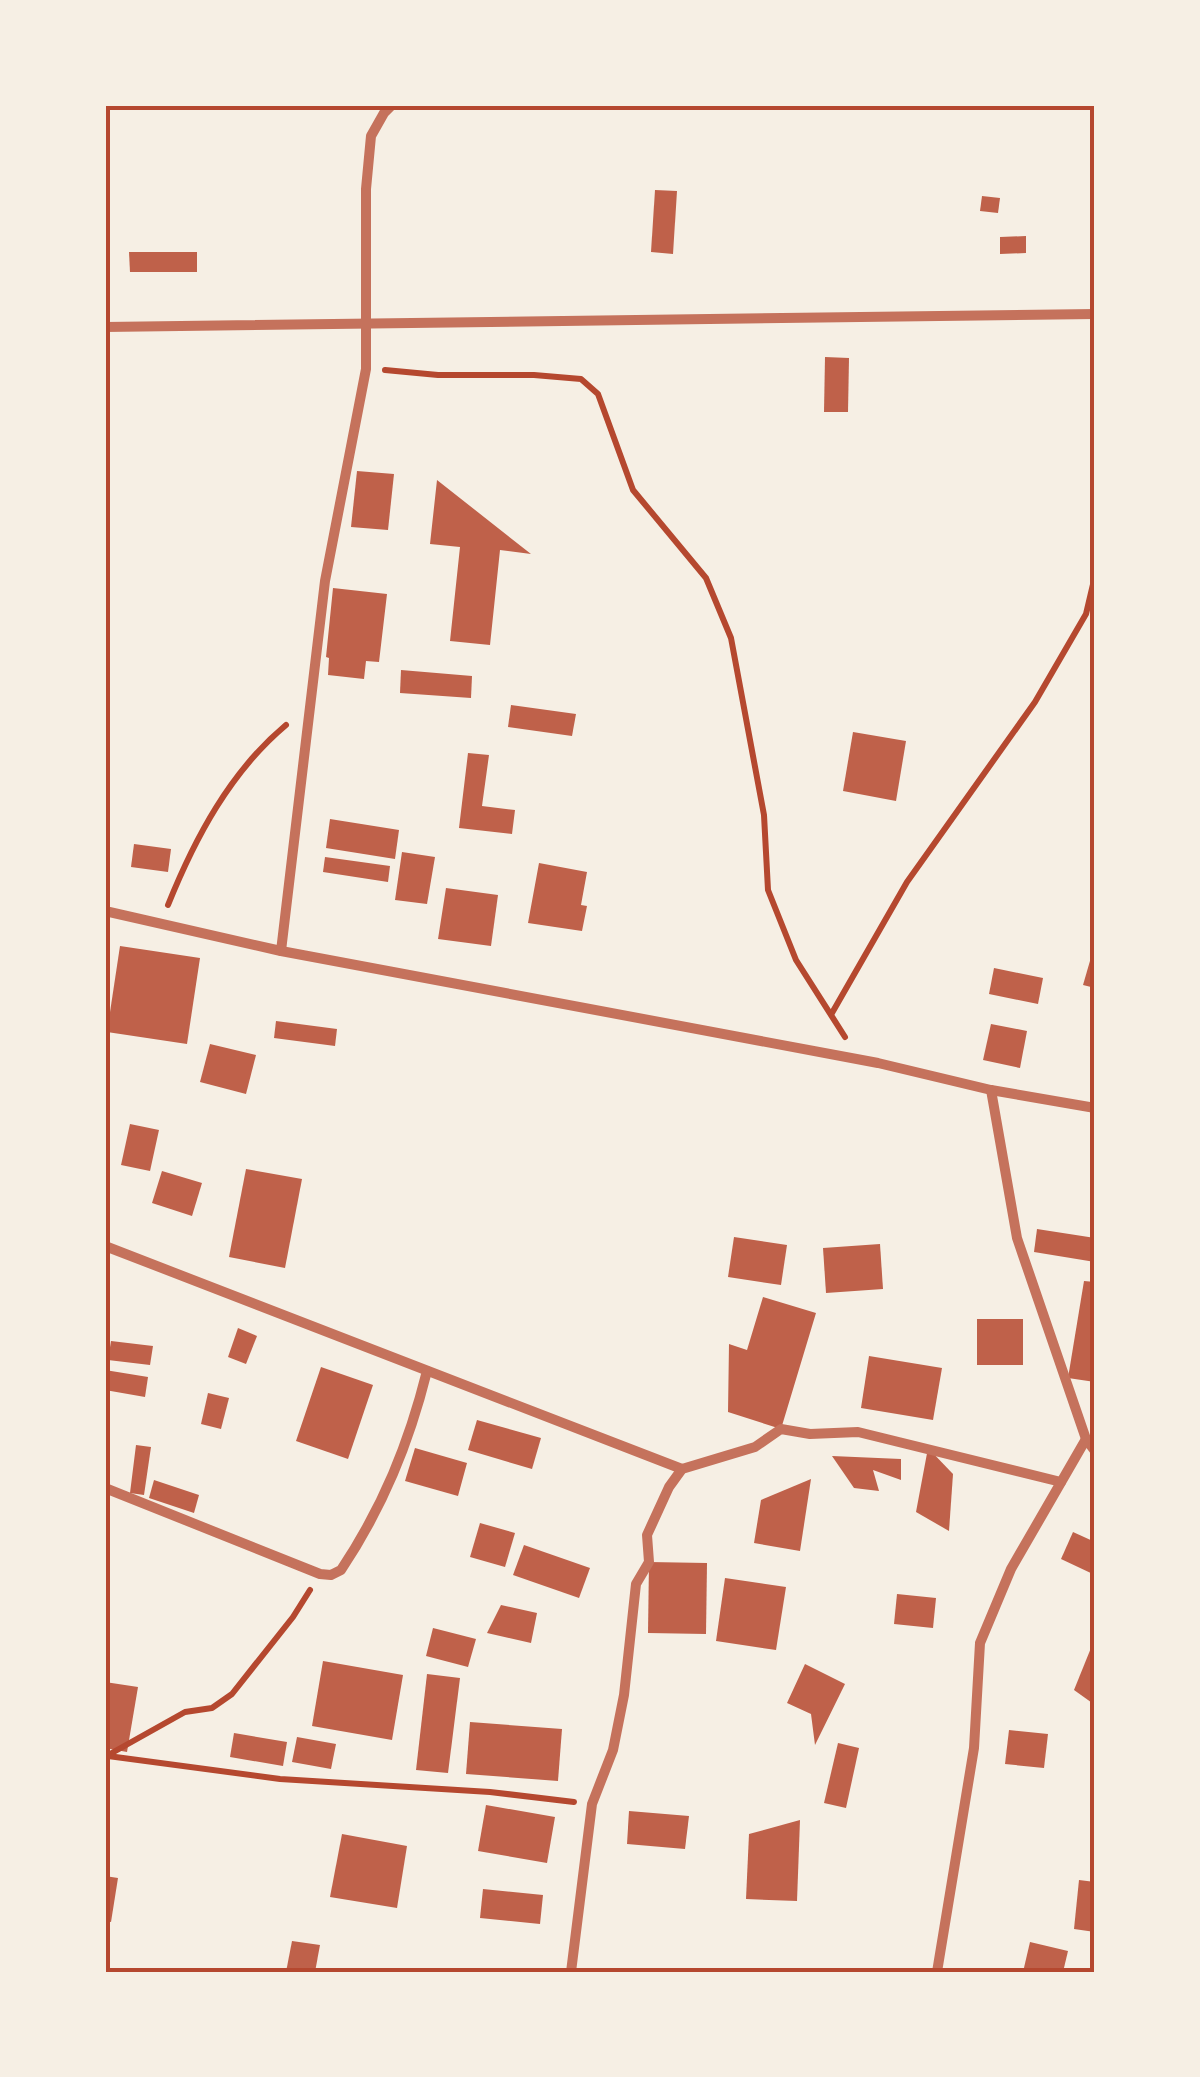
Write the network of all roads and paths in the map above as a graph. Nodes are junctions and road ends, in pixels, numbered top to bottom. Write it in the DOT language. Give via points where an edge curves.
graph roads {
  1 [pos="392,105"];
  2 [pos="1095,314"];
  3 [pos="366,322"];
  4 [pos="105,327"];
  5 [pos="366,368"];
  6 [pos="1095,576"];
  7 [pos="308,707"];
  8 [pos="105,911"];
  9 [pos="160,924"];
  10 [pos="280,951"];
  11 [pos="831,1014"];
  12 [pos="859,1060"];
  13 [pos="991,1090"];
  14 [pos="1095,1108"];
  15 [pos="105,1246"];
  16 [pos="427,1371"];
  17 [pos="1086,1440"];
  18 [pos="1095,1451"];
  19 [pos="682,1469"];
  20 [pos="1061,1482"];
  21 [pos="105,1488"];
  22 [pos="320,1574"];
  23 [pos="106,1757"];
  24 [pos="592,1804"];
  25 [pos="571,1972"];
  26 [pos="938,1972"];
  1 -- 3 [label="street" via="370,136"];
  2 -- 3 [label="street"];
  3 -- 4 [label="street"];
  3 -- 5 [label="street"];
  5 -- 7 [label="street"];
  5 -- 11 [label="path" via="534,374 581,380 598,394 633,490 706,578 731,638 764,816 768,890 796,960"];
  6 -- 11 [label="path" via="1086,614 1035,702 907,882"];
  7 -- 9 [label="path" via="256,750 216,807"];
  7 -- 10 [label="street"];
  8 -- 9 [label="street"];
  9 -- 10 [label="street"];
  10 -- 12 [label="street"];
  11 -- 12 [label="path"];
  12 -- 13 [label="street"];
  13 -- 14 [label="street"];
  13 -- 17 [label="street" via="1017,1238"];
  15 -- 16 [label="street"];
  16 -- 19 [label="street"];
  16 -- 22 [label="street" via="385,1497 341,1570"];
  17 -- 18 [label="street"];
  17 -- 20 [label="street"];
  19 -- 20 [label="street" via="755,1447 781,1428 858,1432"];
  19 -- 24 [label="street" via="646,1535 649,1562 636,1584 624,1696"];
  20 -- 26 [label="street" via="1011,1569 980,1643 974,1748"];
  21 -- 22 [label="street"];
  22 -- 23 [label="path" via="232,1694"];
  23 -- 24 [label="path" via="280,1779"];
  24 -- 25 [label="street"];
}
